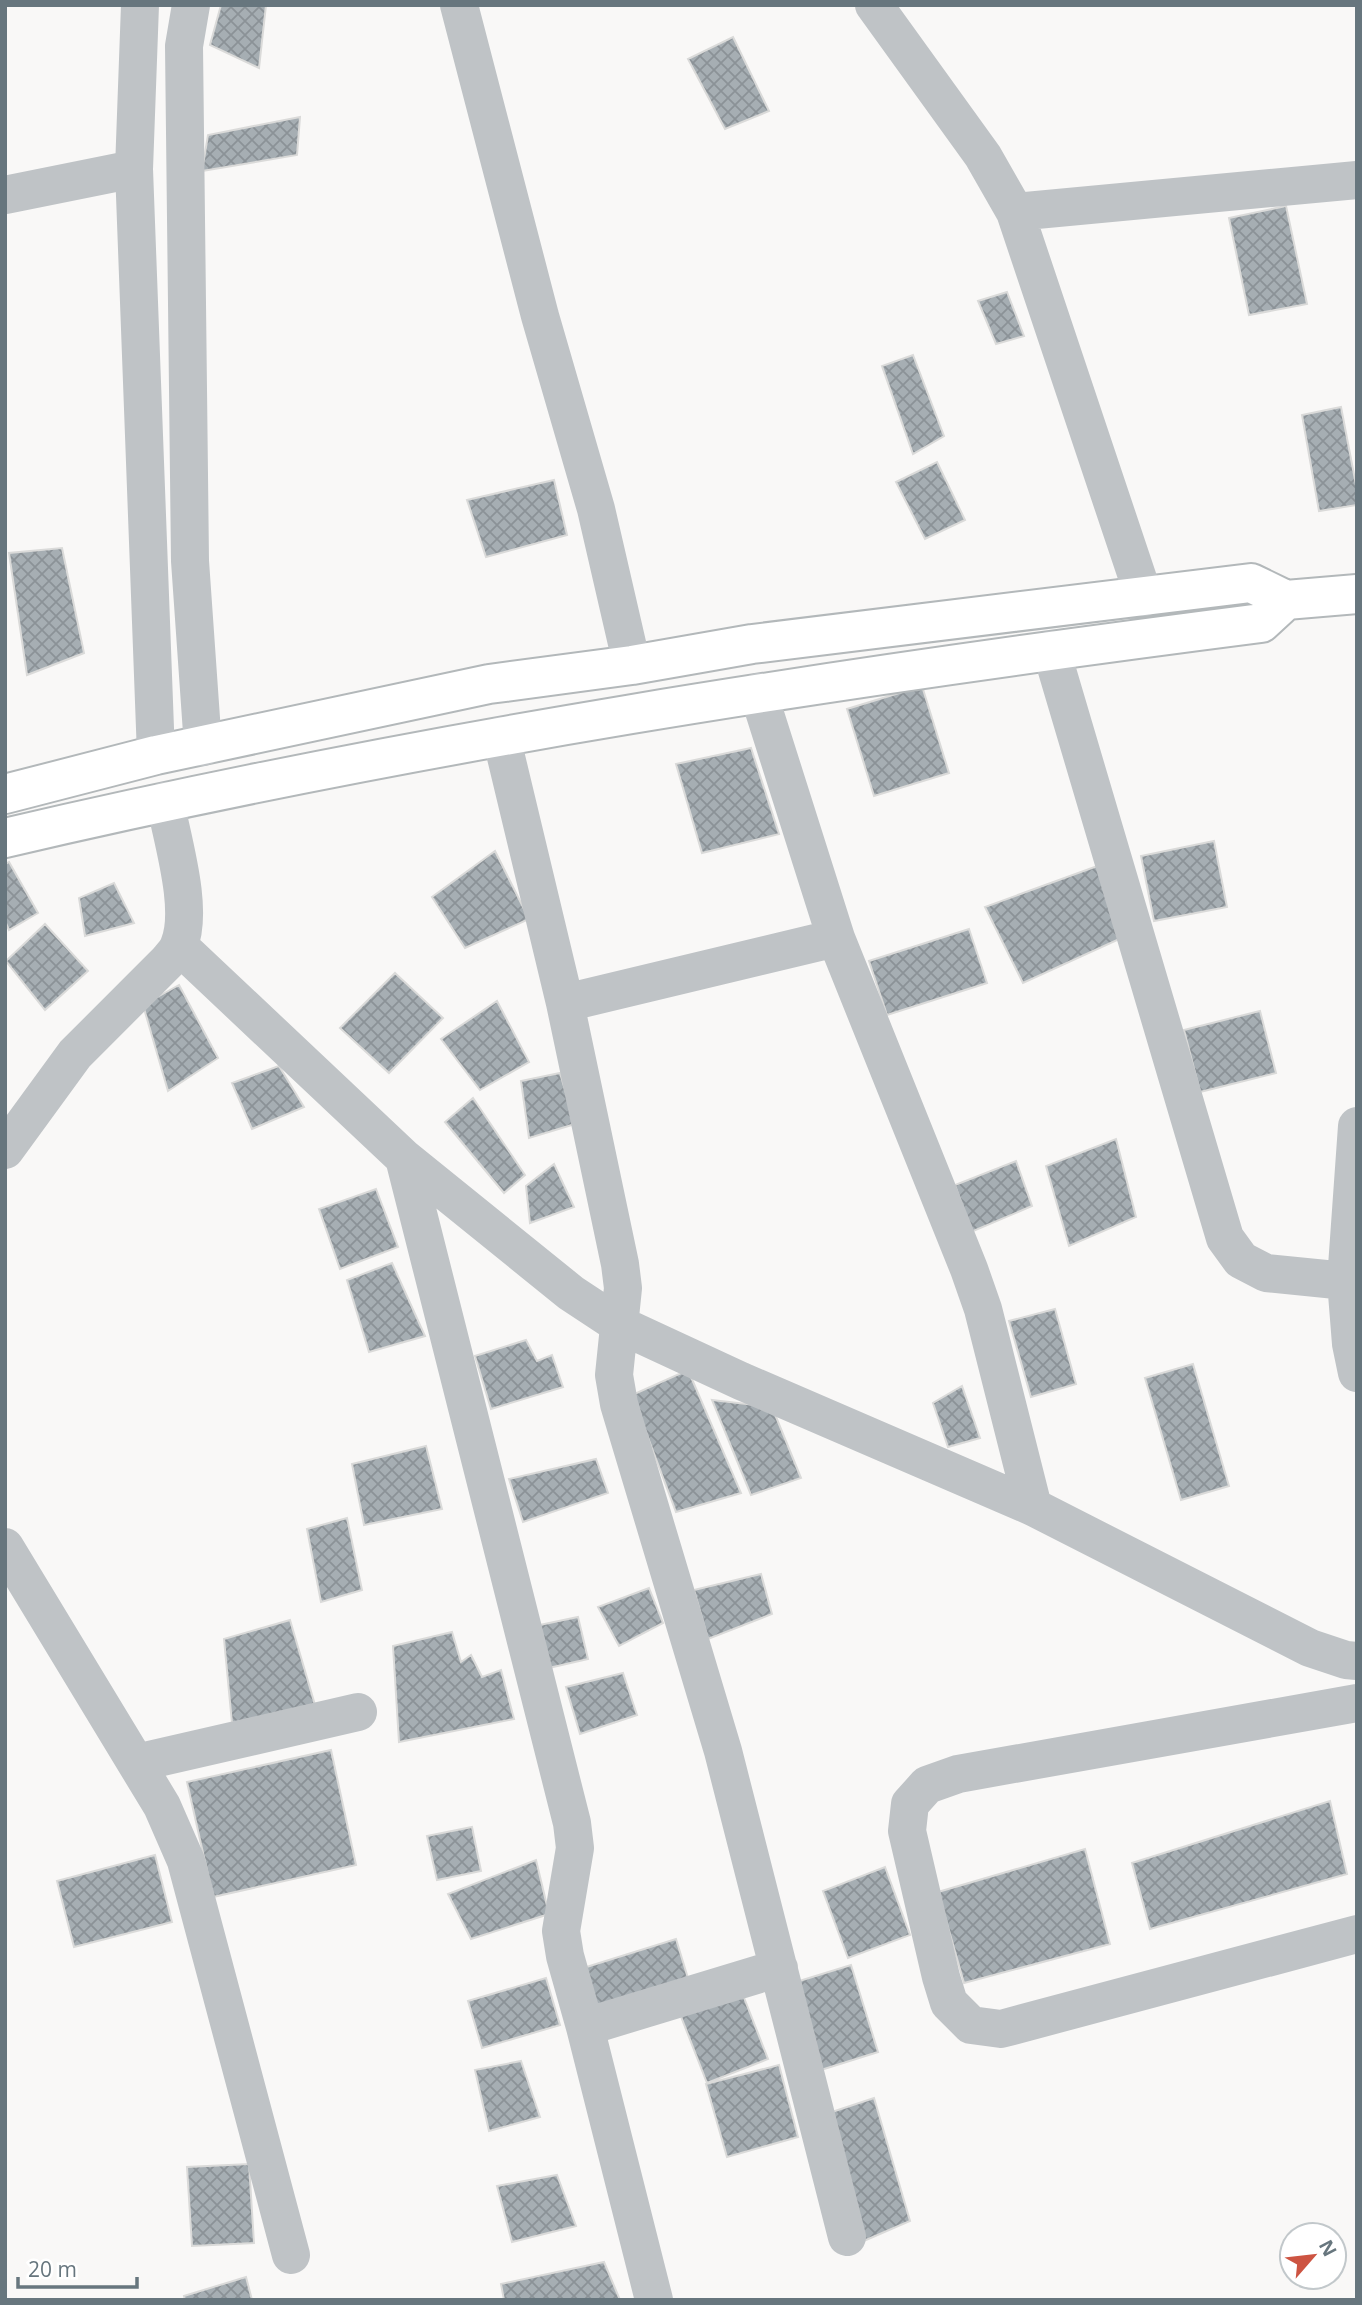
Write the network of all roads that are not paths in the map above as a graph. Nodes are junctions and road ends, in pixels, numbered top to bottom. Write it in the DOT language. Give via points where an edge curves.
graph roads {
  1 [pos="140,5"];
  2 [pos="191,5"];
  3 [pos="459,5"];
  4 [pos="874,5"];
  5 [pos="134,169"];
  6 [pos="1357,180"];
  7 [pos="5,195"];
  8 [pos="1015,212"];
  9 [pos="1357,594"];
  10 [pos="1144,597"];
  11 [pos="1286,600"];
  12 [pos="1051,650"];
  13 [pos="632,664"];
  14 [pos="758,692"];
  15 [pos="501,736"];
  16 [pos="203,747"];
  17 [pos="156,755"];
  18 [pos="5,794"];
  19 [pos="165,801"];
  20 [pos="5,838"];
  21 [pos="836,938"];
  22 [pos="179,946"];
  23 [pos="565,1003"];
  24 [pos="1357,1126"];
  25 [pos="5,1150"];
  26 [pos="404,1158"];
  27 [pos="1346,1281"];
  28 [pos="618,1324"];
  29 [pos="1357,1373"];
  30 [pos="1033,1507"];
  31 [pos="5,1547"];
  32 [pos="1357,1661"];
  33 [pos="1357,1703"];
  34 [pos="358,1713"];
  35 [pos="136,1763"];
  36 [pos="1357,1934"];
  37 [pos="779,1968"];
  38 [pos="585,2027"];
  39 [pos="847,2237"];
  40 [pos="291,2255"];
  41 [pos="654,2300"];
  1 -- 5 [label="street"];
  2 -- 16 [label="street" via="184,47 190,547"];
  3 -- 13 [label="street" via="596,509"];
  4 -- 8 [label="street" via="983,156"];
  5 -- 7 [label="street"];
  5 -- 17 [label="street"];
  6 -- 8 [label="street"];
  8 -- 10 [label="street"];
  9 -- 11 [label="main road"];
  10 -- 11 [label="main road" via="1251,583"];
  10 -- 13 [label="main road" via="752,644"];
  11 -- 12 [label="main road" via="1261,623"];
  12 -- 14 [label="main road"];
  12 -- 27 [label="street" via="1225,1238 1241,1260 1266,1273"];
  13 -- 16 [label="main road" via="489,684"];
  14 -- 15 [label="main road"];
  14 -- 21 [label="street"];
  15 -- 19 [label="main road"];
  15 -- 23 [label="street"];
  16 -- 17 [label="main road"];
  17 -- 18 [label="main road"];
  19 -- 20 [label="main road"];
  19 -- 22 [label="street" via="185,903"];
  21 -- 23 [label="street"];
  21 -- 30 [label="street" via="970,1269"];
  22 -- 25 [label="street" via="75,1054"];
  22 -- 26 [label="street"];
  23 -- 28 [label="street" via="620,1264 623,1288"];
  24 -- 27 [label="street"];
  26 -- 28 [label="street" via="571,1293"];
  26 -- 38 [label="street" via="572,1822 575,1848 561,1931"];
  27 -- 29 [label="street"];
  28 -- 30 [label="street"];
  28 -- 37 [label="street" via="614,1375 619,1404 723,1751"];
  30 -- 32 [label="street" via="1310,1648"];
  31 -- 35 [label="street"];
  33 -- 36 [label="street" via="958,1774 927,1785 910,1804 907,1831 949,2003 971,2025 1001,2029"];
  34 -- 35 [label="street"];
  35 -- 40 [label="street" via="162,1806 186,1861"];
  37 -- 38 [label="street"];
  37 -- 39 [label="street"];
  38 -- 41 [label="street"];
}
